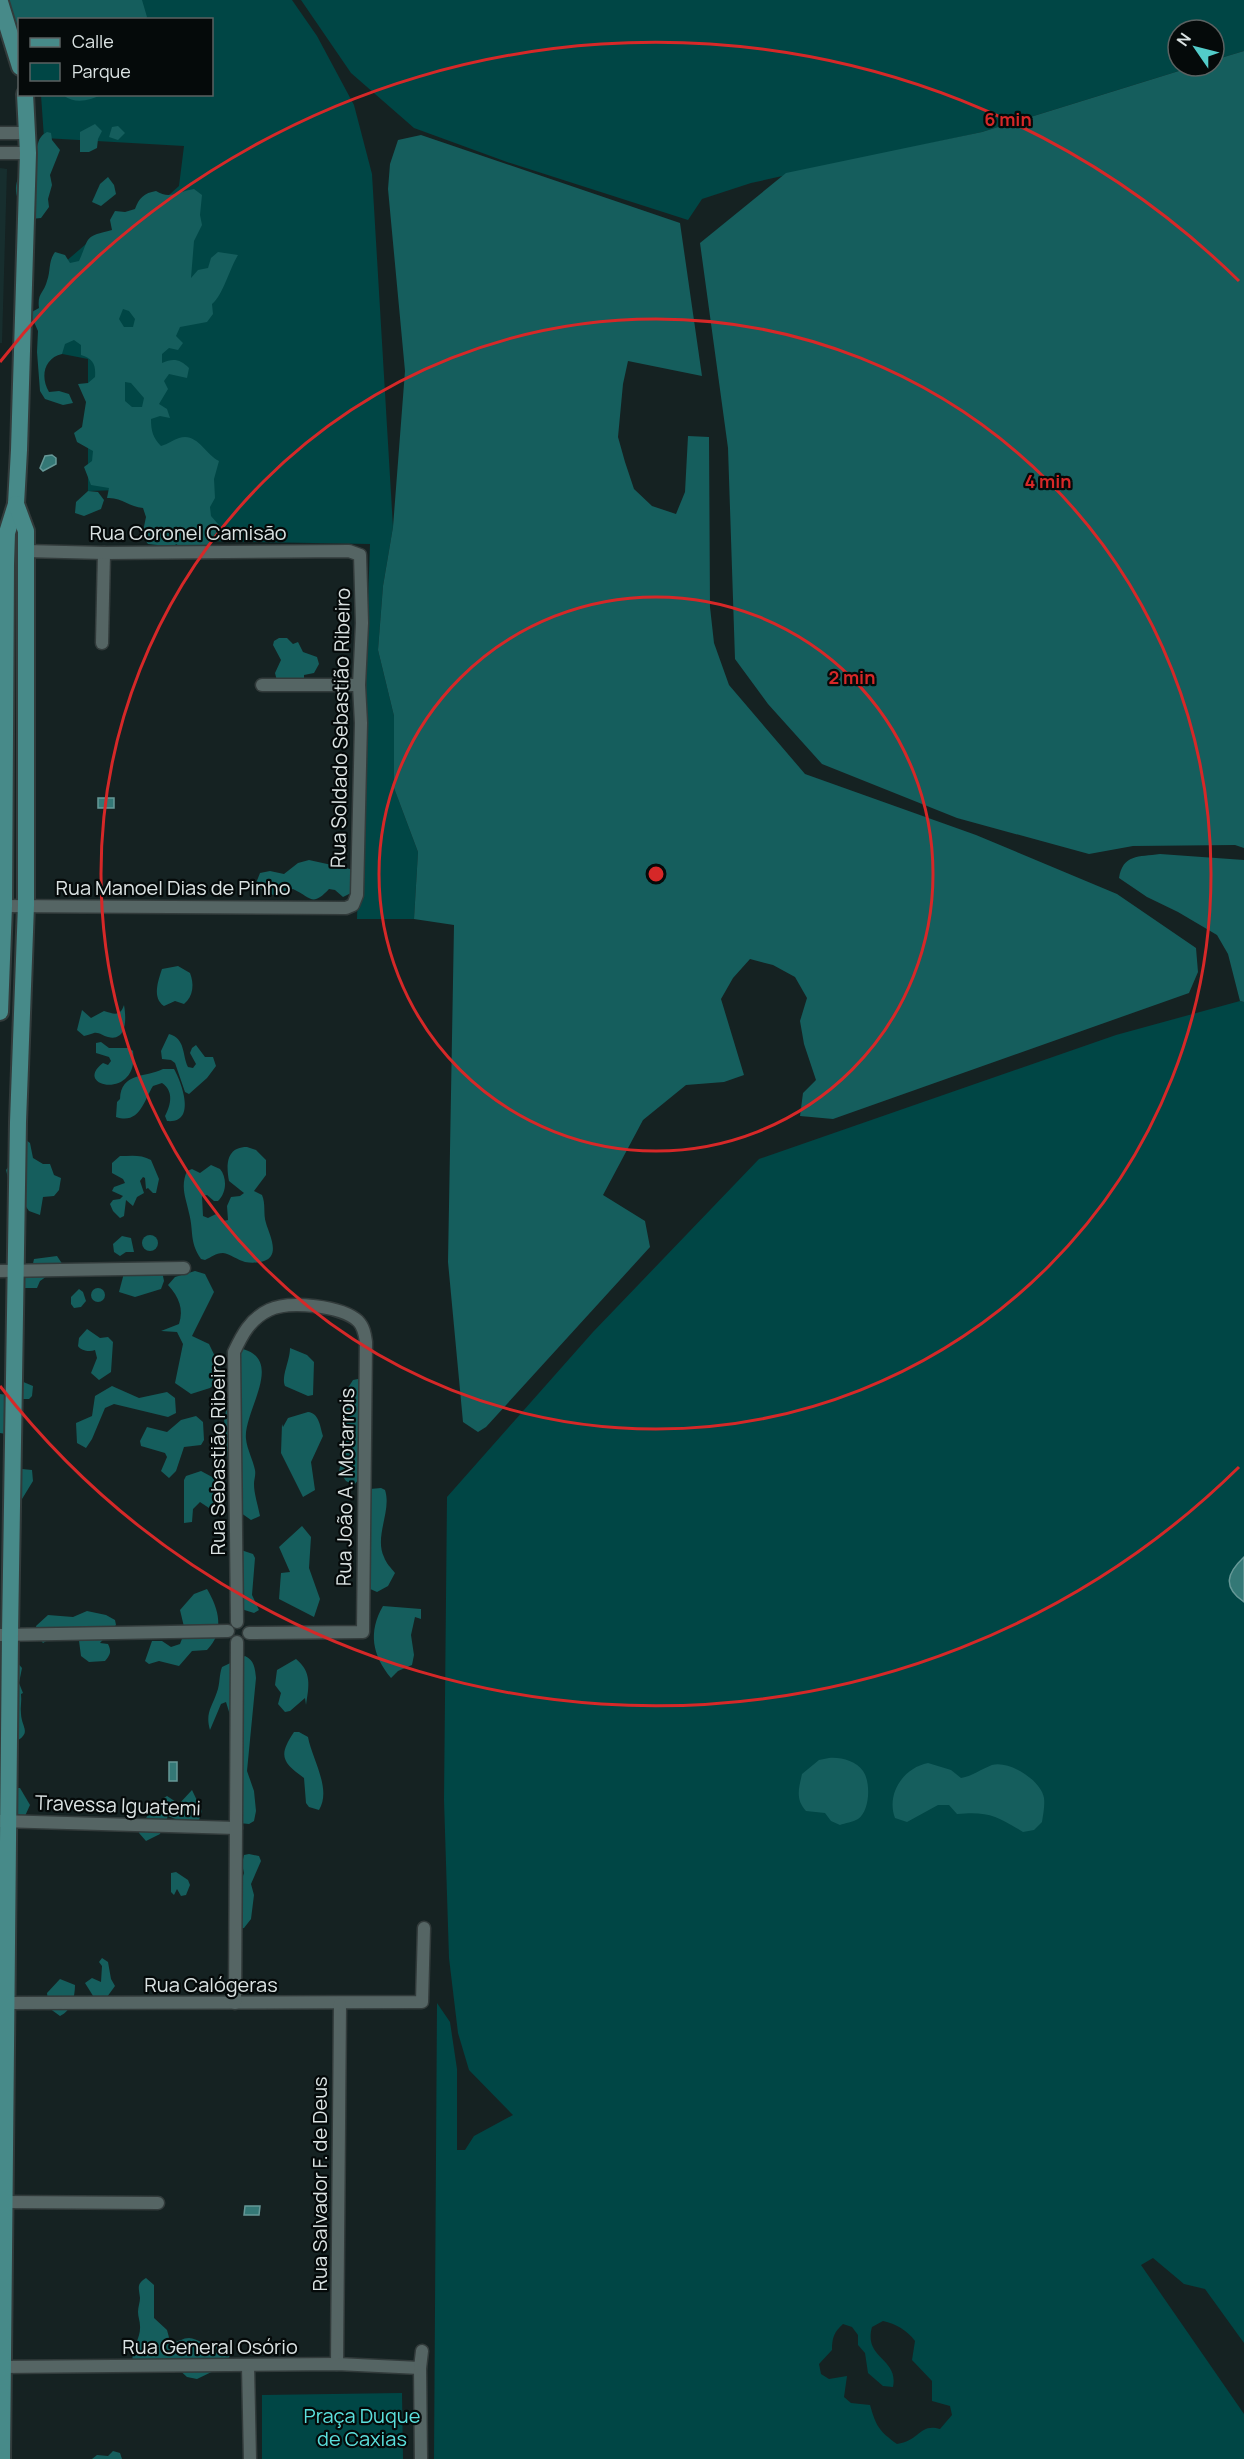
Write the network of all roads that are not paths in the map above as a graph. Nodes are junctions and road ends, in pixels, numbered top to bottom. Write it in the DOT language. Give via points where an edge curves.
graph roads {
  1 [pos="0,2"];
  2 [pos="18,60"];
  3 [pos="25,96"];
  4 [pos="0,133"];
  5 [pos="28,133"];
  6 [pos="0,153"];
  7 [pos="28,153"];
  8 [pos="15,504"];
  9 [pos="26,531"];
  10 [pos="4,533"];
  11 [pos="349,551"];
  12 [pos="104,553"];
  13 [pos="27,555"];
  14 [pos="3,556"];
  15 [pos="102,643"];
  16 [pos="262,685"];
  17 [pos="359,685"];
  18 [pos="6,708"];
  19 [pos="26,708"];
  20 [pos="2,906"];
  21 [pos="26,906"];
  22 [pos="346,908"];
  23 [pos="0,1012"];
  24 [pos="184,1268"];
  25 [pos="8,1271"];
  26 [pos="366,1342"];
  27 [pos="232,1627"];
  28 [pos="249,1633"];
  29 [pos="5,1635"];
  30 [pos="237,1642"];
  31 [pos="5,1821"];
  32 [pos="236,1828"];
  33 [pos="424,1928"];
  34 [pos="3,2003"];
  35 [pos="235,2004"];
  36 [pos="340,2004"];
  37 [pos="4,2202"];
  38 [pos="158,2203"];
  39 [pos="422,2350"];
  40 [pos="337,2364"];
  41 [pos="249,2366"];
  42 [pos="1,2367"];
  43 [pos="420,2368"];
  44 [pos="2,2459"];
  45 [pos="250,2459"];
  46 [pos="421,2459"];
  1 -- 2 [label="main road"];
  3 -- 5 [label="main road"];
  4 -- 5 [label="street"];
  5 -- 7 [label="main road"];
  6 -- 7 [label="street"];
  7 -- 8 [label="main road"];
  8 -- 9 [label="main road"];
  8 -- 10 [label="main road"];
  9 -- 10 [label="street"];
  9 -- 13 [label="main road"];
  10 -- 14 [label="main road"];
  11 -- 12 [label="street, Rua Coronel Camisão"];
  11 -- 17 [label="street, Rua Soldado Sebastião Ribeiro" via="360,555"];
  12 -- 13 [label="street, Rua Coronel Camisão"];
  12 -- 15 [label="street"];
  13 -- 14 [label="street, Rua Coronel Camisão"];
  13 -- 19 [label="main road"];
  14 -- 18 [label="main road"];
  16 -- 17 [label="street"];
  17 -- 22 [label="street, Rua Soldado Sebastião Ribeiro" via="357,895 353,905"];
  18 -- 19 [label="main road"];
  18 -- 20 [label="main road"];
  19 -- 21 [label="main road"];
  20 -- 21 [label="street, Rua Manoel Dias de Pinho"];
  20 -- 23 [label="main road"];
  21 -- 22 [label="street, Rua Manoel Dias de Pinho"];
  21 -- 25 [label="main road"];
  24 -- 25 [label="street"];
  25 -- 29 [label="main road"];
  26 -- 27 [label="street, Rua Sebastião Ribeiro" via="360,1323 347,1313 310,1304 270,1309 246,1327 234,1352"];
  26 -- 28 [label="street, Rua João A. Motarrois" via="363,1632"];
  27 -- 28 [label="street" via="244,1624"];
  27 -- 29 [label="street"];
  27 -- 30 [label="street" via="232,1640"];
  28 -- 30 [label="street"];
  29 -- 31 [label="main road"];
  30 -- 32 [label="street"];
  31 -- 32 [label="street, Travessa Iguatemi"];
  31 -- 34 [label="main road"];
  32 -- 35 [label="street"];
  33 -- 36 [label="street, Rua Calógeras" via="422,2002"];
  34 -- 35 [label="street, Rua Calógeras"];
  34 -- 37 [label="main road"];
  35 -- 36 [label="street, Rua Calógeras"];
  36 -- 40 [label="street, Rua Salvador F. de Deus"];
  37 -- 38 [label="street"];
  37 -- 42 [label="main road"];
  39 -- 43 [label="street"];
  40 -- 41 [label="street, Rua General Osório"];
  40 -- 43 [label="street, Rua General Osório"];
  41 -- 42 [label="street, Rua General Osório"];
  41 -- 45 [label="street"];
  42 -- 44 [label="main road"];
  43 -- 46 [label="street"];
}
